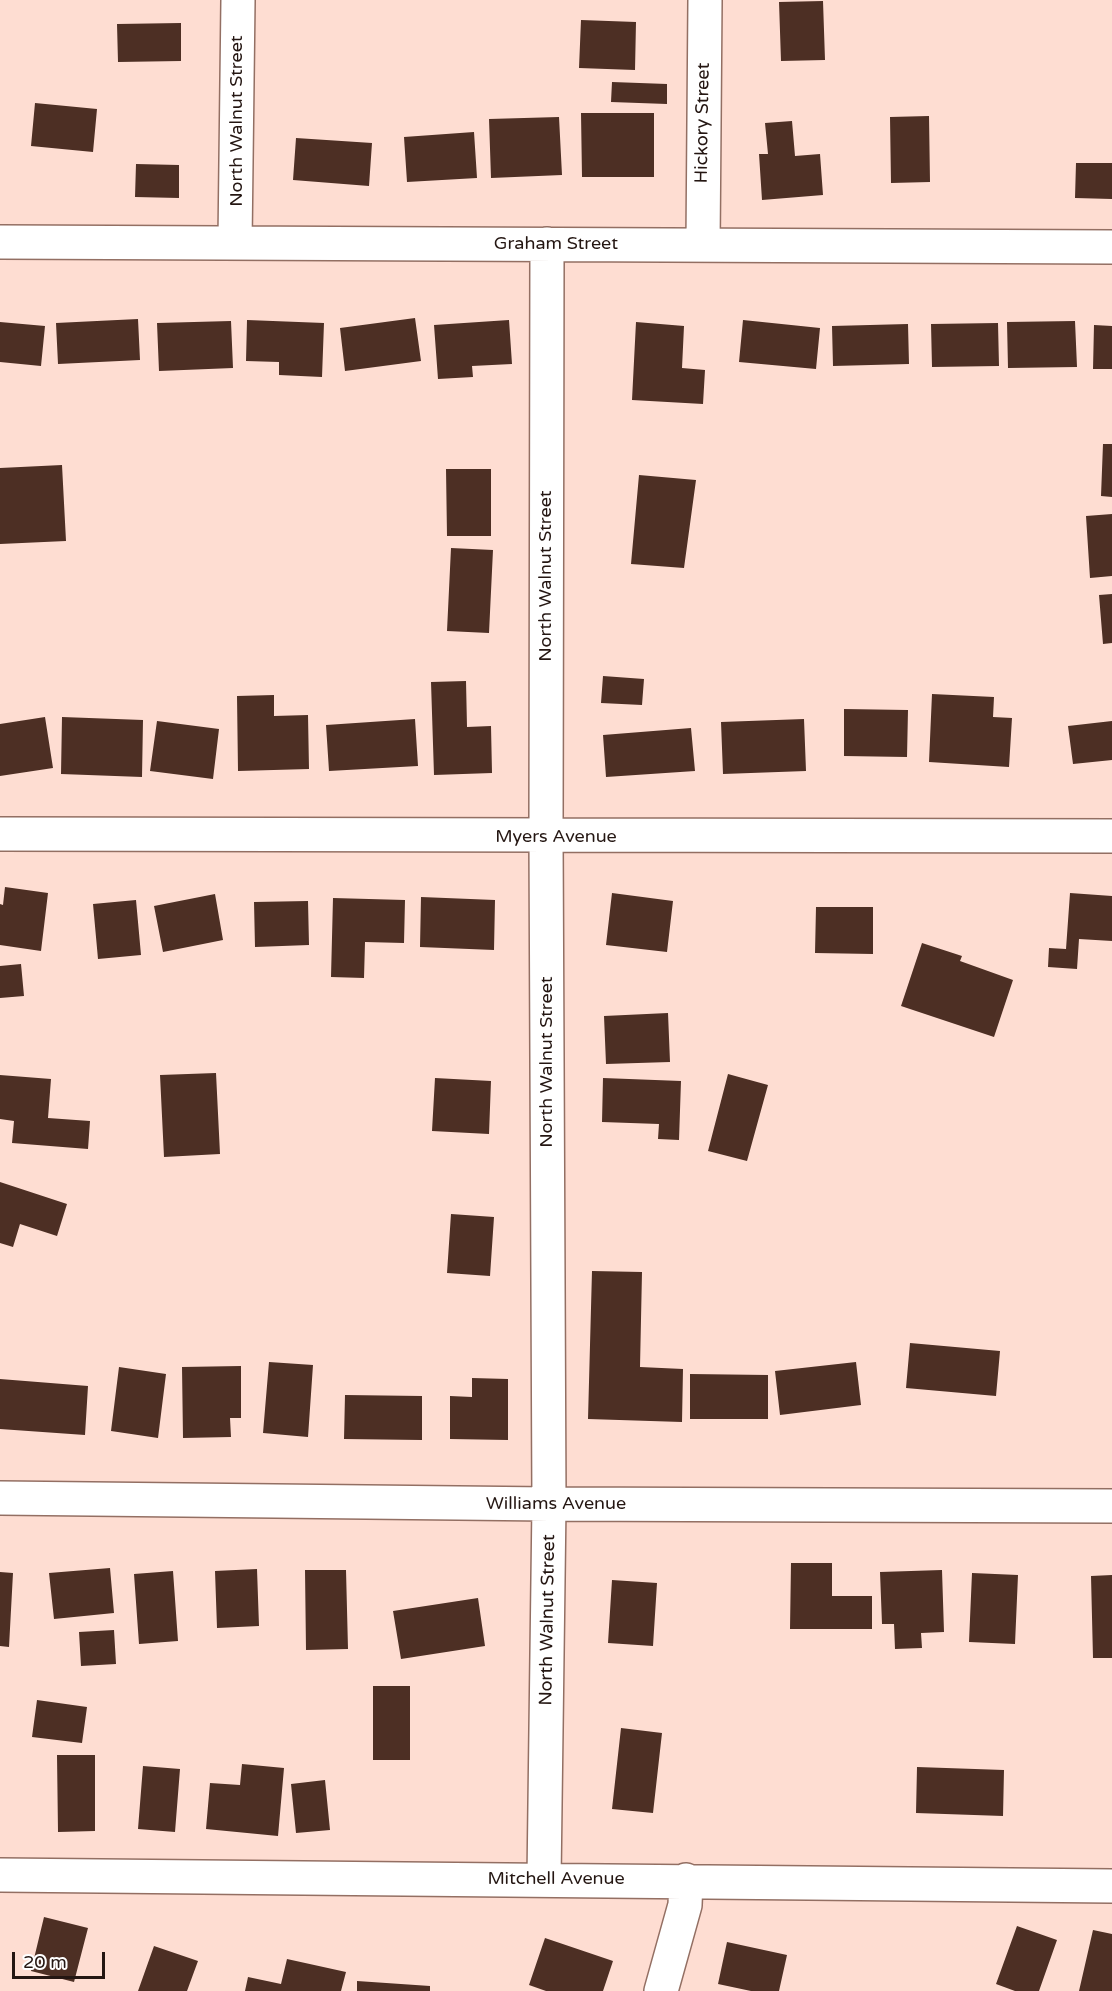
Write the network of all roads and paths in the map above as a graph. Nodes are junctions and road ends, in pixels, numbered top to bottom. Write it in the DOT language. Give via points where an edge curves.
graph roads {
  1 [pos="238,0"];
  2 [pos="705,0"];
  3 [pos="0,242"];
  4 [pos="235,242"];
  5 [pos="547,244"];
  6 [pos="703,245"];
  7 [pos="1112,247"];
  8 [pos="0,834"];
  9 [pos="1112,836"];
  10 [pos="546,837"];
  11 [pos="0,1498"];
  12 [pos="549,1504"];
  13 [pos="1112,1506"];
  14 [pos="0,1875"];
  15 [pos="544,1879"];
  16 [pos="686,1880"];
  17 [pos="1112,1886"];
  18 [pos="661,1991"];
  1 -- 4 [label="street, North Walnut Street"];
  2 -- 6 [label="street, Hickory Street"];
  3 -- 4 [label="street, Graham Street"];
  4 -- 5 [label="street, Graham Street"];
  5 -- 6 [label="street, Graham Street"];
  5 -- 10 [label="street, North Walnut Street"];
  6 -- 7 [label="street, Graham Street"];
  8 -- 10 [label="street, Myers Avenue"];
  9 -- 10 [label="street, Myers Avenue"];
  10 -- 12 [label="street, North Walnut Street"];
  11 -- 12 [label="street, Williams Avenue"];
  12 -- 13 [label="street, Williams Avenue"];
  12 -- 15 [label="street, North Walnut Street"];
  14 -- 15 [label="street, Mitchell Avenue"];
  15 -- 16 [label="street, Mitchell Avenue"];
  16 -- 17 [label="street, Mitchell Avenue"];
  16 -- 18 [label="street" via="685,1905"];
}
